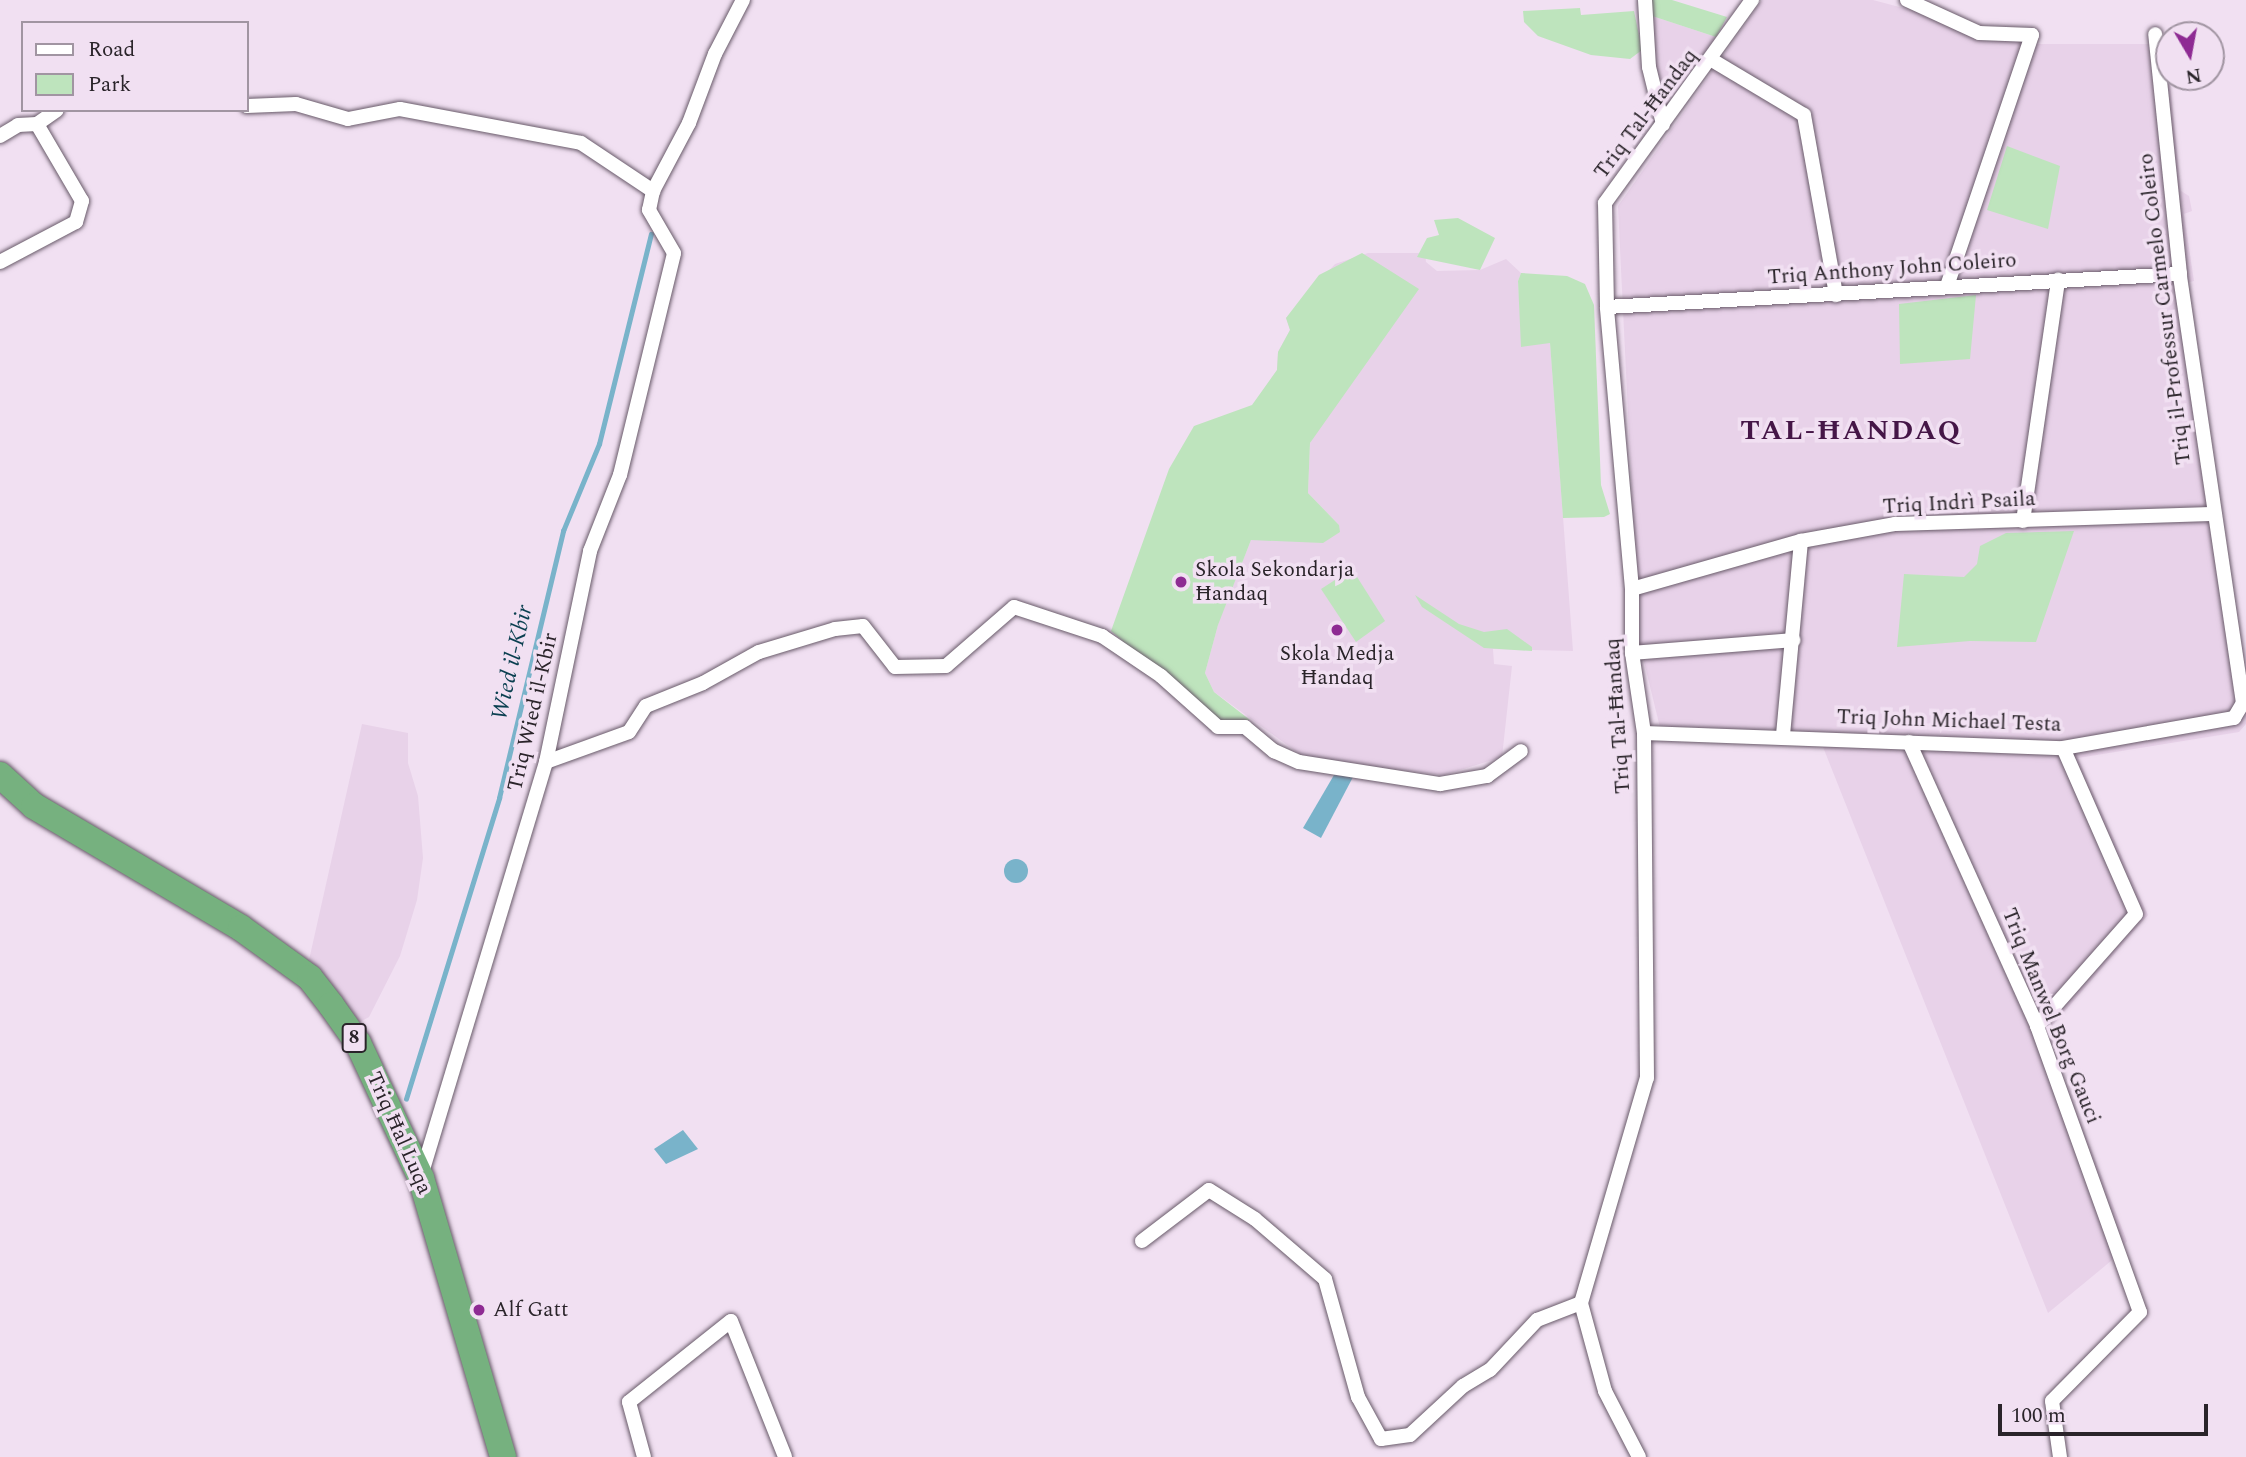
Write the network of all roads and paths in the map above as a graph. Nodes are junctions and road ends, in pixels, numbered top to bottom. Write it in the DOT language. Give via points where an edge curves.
graph roads {
  1 [pos="743,0"];
  2 [pos="1645,0"];
  3 [pos="1752,0"];
  4 [pos="1907,0"];
  5 [pos="1712,60"];
  6 [pos="2161,91"];
  7 [pos="248,106"];
  8 [pos="54,112"];
  9 [pos="37,124"];
  10 [pos="1663,124"];
  11 [pos="0,136"];
  12 [pos="653,191"];
  13 [pos="0,262"];
  14 [pos="2180,274"];
  15 [pos="2058,280"];
  16 [pos="1947,286"];
  17 [pos="1836,295"];
  18 [pos="1607,307"];
  19 [pos="2212,514"];
  20 [pos="2023,521"];
  21 [pos="1801,541"];
  22 [pos="1632,589"];
  23 [pos="1793,640"];
  24 [pos="1632,653"];
  25 [pos="2243,703"];
  26 [pos="1644,733"];
  27 [pos="1783,735"];
  28 [pos="1909,742"];
  29 [pos="2063,748"];
  30 [pos="1521,751"];
  31 [pos="546,762"];
  32 [pos="0,775"];
  33 [pos="2037,1026"];
  34 [pos="421,1178"];
  35 [pos="1142,1241"];
  36 [pos="1581,1303"];
  37 [pos="503,1457"];
  38 [pos="644,1457"];
  39 [pos="785,1457"];
  40 [pos="1639,1457"];
  41 [pos="2060,1457"];
  1 -- 12 [label="street" via="715,54 689,123"];
  2 -- 10 [label="street" via="1649,68"];
  3 -- 5 [label="street, Triq Tal-Ħandaq"];
  4 -- 16 [label="street" via="1979,33 2032,35"];
  5 -- 10 [label="street, Triq Tal-Ħandaq"];
  5 -- 17 [label="street" via="1804,115"];
  6 -- 14 [label="street, Triq il-Professur Carmelo Coleiro"];
  7 -- 12 [label="street" via="296,104 348,119 400,109 581,143"];
  8 -- 9 [label="street"];
  9 -- 11 [label="street" via="18,125"];
  9 -- 13 [label="street" via="82,201 76,222"];
  10 -- 18 [label="street, Triq Tal-Ħandaq" via="1605,203"];
  12 -- 31 [label="street, Triq Wied il-Kbir" via="649,210 674,253 620,475 590,551"];
  14 -- 15 [label="street, Triq Anthony John Coleiro"];
  14 -- 19 [label="street, Triq il-Professur Carmelo Coleiro"];
  15 -- 16 [label="street, Triq Anthony John Coleiro"];
  15 -- 20 [label="street"];
  16 -- 17 [label="street, Triq Anthony John Coleiro"];
  17 -- 18 [label="street, Triq Anthony John Coleiro"];
  18 -- 22 [label="street, Triq Tal-Ħandaq"];
  19 -- 20 [label="street, Triq Indrì Psaila"];
  19 -- 25 [label="street, Triq il-Professur Carmelo Coleiro"];
  20 -- 21 [label="street, Triq Indrì Psaila" via="1895,524"];
  21 -- 22 [label="street, Triq Indrì Psaila"];
  21 -- 23 [label="street"];
  22 -- 24 [label="street, Triq Tal-Ħandaq"];
  23 -- 24 [label="street"];
  23 -- 27 [label="street"];
  24 -- 26 [label="street, Triq Tal-Ħandaq"];
  25 -- 29 [label="street, Triq John Michael Testa" via="2234,718"];
  26 -- 27 [label="street, Triq John Michael Testa"];
  26 -- 36 [label="street, Triq Tal-Ħandaq" via="1647,1077"];
  27 -- 28 [label="street, Triq John Michael Testa"];
  28 -- 29 [label="street, Triq John Michael Testa"];
  28 -- 33 [label="street, Triq Manwel Borg Gauci"];
  29 -- 33 [label="street" via="2136,914"];
  30 -- 31 [label="street" via="1487,776 1440,784 1299,762 1274,751 1245,727 1218,727 1161,676 1102,636 1014,607 946,666 895,667 863,626 835,629 759,652 704,683 646,706 629,732"];
  31 -- 34 [label="street, Triq Wied il-Kbir"];
  32 -- 34 [label="highway, Triq Ħal Luqa / 8" via="34,806 241,928 310,978 358,1043"];
  33 -- 41 [label="street, Triq Manwel Borg Gauci" via="2140,1311 2052,1401"];
  34 -- 37 [label="highway, Triq Ħal Luqa / 8"];
  35 -- 36 [label="street" via="1209,1190 1255,1219 1325,1279 1358,1397 1381,1439 1410,1435 1463,1386 1490,1370 1537,1320"];
  36 -- 40 [label="street" via="1605,1391"];
  38 -- 39 [label="street" via="629,1402 731,1321"];
}
